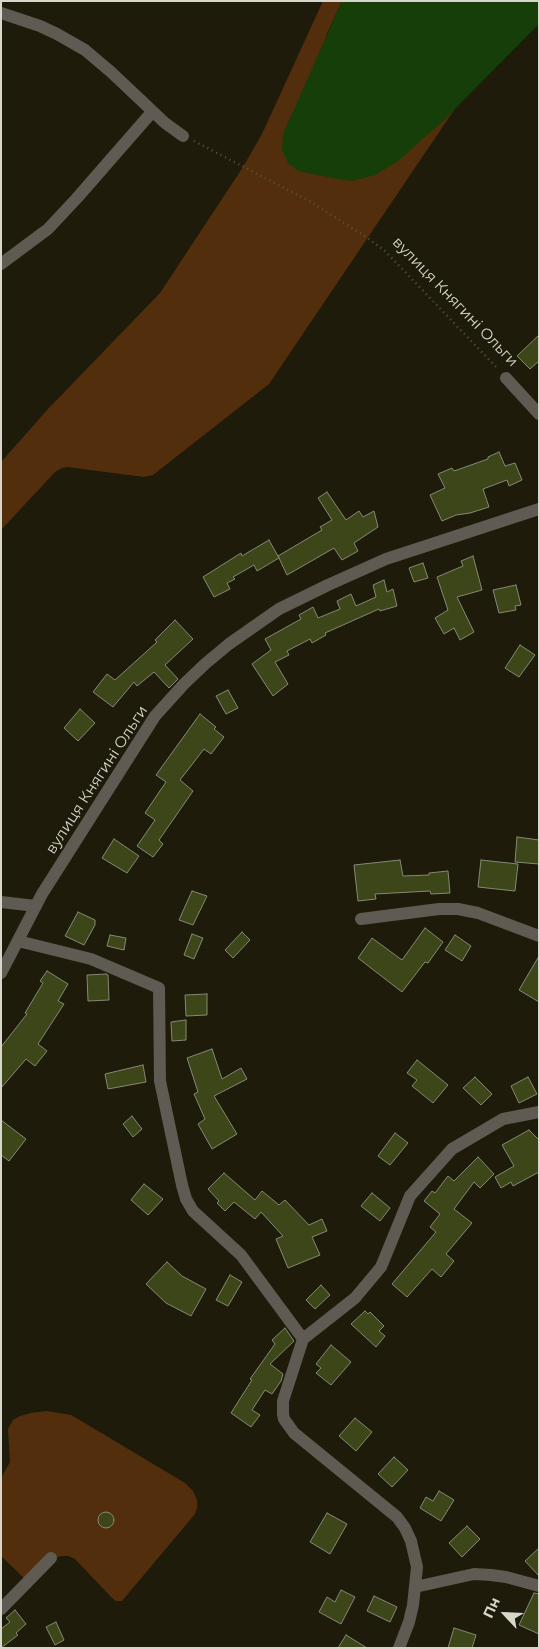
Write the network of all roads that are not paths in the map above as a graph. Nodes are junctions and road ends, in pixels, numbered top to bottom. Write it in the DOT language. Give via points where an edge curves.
graph roads {
  1 [pos="1,13"];
  2 [pos="152,112"];
  3 [pos="183,136"];
  4 [pos="1,264"];
  5 [pos="506,378"];
  6 [pos="539,414"];
  7 [pos="539,509"];
  8 [pos="1,902"];
  9 [pos="36,906"];
  10 [pos="361,919"];
  11 [pos="539,936"];
  12 [pos="18,941"];
  13 [pos="1,973"];
  14 [pos="539,1112"];
  15 [pos="303,1339"];
  16 [pos="51,1558"];
  17 [pos="539,1586"];
  18 [pos="415,1587"];
  19 [pos="1,1609"];
  20 [pos="399,1648"];
  1 -- 2 [label="street" via="40,26 85,50"];
  2 -- 3 [label="street"];
  2 -- 4 [label="street" via="48,228"];
  5 -- 6 [label="street, вулиця Княгині Ольги"];
  7 -- 9 [label="street, вулиця Княгині Ольги" via="386,559 279,609 229,644 184,684 155,716"];
  8 -- 9 [label="street"];
  9 -- 12 [label="street, вулиця Княгині Ольги"];
  10 -- 11 [label="street" via="458,909 478,913"];
  12 -- 13 [label="street, вулиця Княгині Ольги"];
  12 -- 15 [label="street" via="90,959 160,988 160,1081 186,1199 194,1211 242,1255"];
  14 -- 15 [label="street" via="503,1119 452,1149 410,1196 381,1267 355,1298"];
  15 -- 18 [label="street" via="283,1401 286,1424 397,1517 411,1541 417,1567"];
  16 -- 19 [label="street"];
  17 -- 18 [label="street" via="474,1574"];
  18 -- 20 [label="street" via="409,1622"];
}
